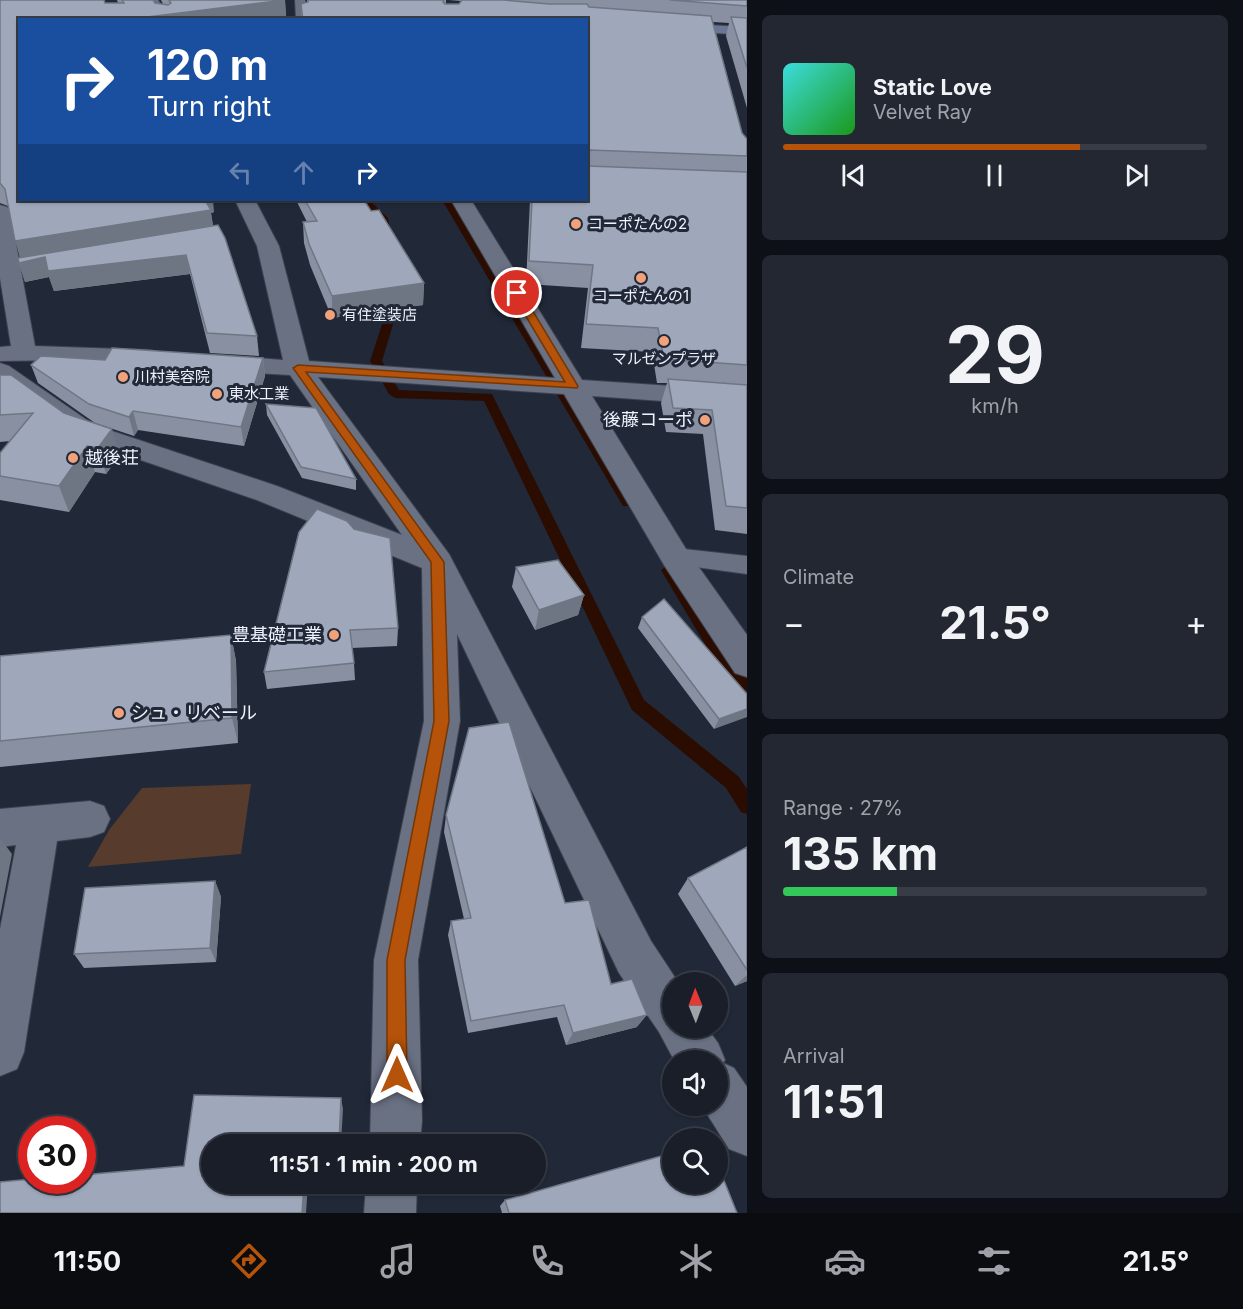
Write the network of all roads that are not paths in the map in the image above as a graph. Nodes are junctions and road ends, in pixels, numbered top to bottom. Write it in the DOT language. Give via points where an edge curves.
graph roads {
  1 [pos="153,0"];
  2 [pos="300,0"];
  3 [pos="165,18"];
  4 [pos="302,18"];
  5 [pos="656,26"];
  6 [pos="715,30"];
  7 [pos="747,31"];
  8 [pos="719,46"];
  9 [pos="246,201"];
  10 [pos="462,201"];
  11 [pos="0,211"];
  12 [pos="8,360"];
  13 [pos="298,368"];
  14 [pos="569,386"];
  15 [pos="747,399"];
  16 [pos="675,557"];
  17 [pos="438,562"];
  18 [pos="747,565"];
  19 [pos="747,663"];
  20 [pos="90,819"];
  21 [pos="20,826"];
  22 [pos="662,999"];
  23 [pos="0,1052"];
  24 [pos="728,1102"];
  25 [pos="747,1131"];
  26 [pos="396,1134"];
  27 [pos="391,1194"];
  28 [pos="390,1213"];
  1 -- 3 [label="lane"];
  2 -- 4 [label="lane"];
  5 -- 6 [label="street"];
  6 -- 7 [label="street"];
  6 -- 8 [label="street"];
  9 -- 13 [label="street" via="268,246"];
  10 -- 14 [label="street"];
  11 -- 12 [label="street" via="16,272"];
  12 -- 13 [label="street" via="68,353"];
  12 -- 17 [label="street" via="84,431 267,493"];
  13 -- 14 [label="street"];
  13 -- 17 [label="street"];
  14 -- 15 [label="street"];
  14 -- 16 [label="street"];
  16 -- 18 [label="lane"];
  16 -- 19 [label="street"];
  17 -- 22 [label="street" via="635,957"];
  17 -- 26 [label="street" via="442,721 396,960"];
  20 -- 21 [label="street"];
  21 -- 23 [label="street"];
  24 -- 25 [label="street"];
  27 -- 28 [label="street"];
}
